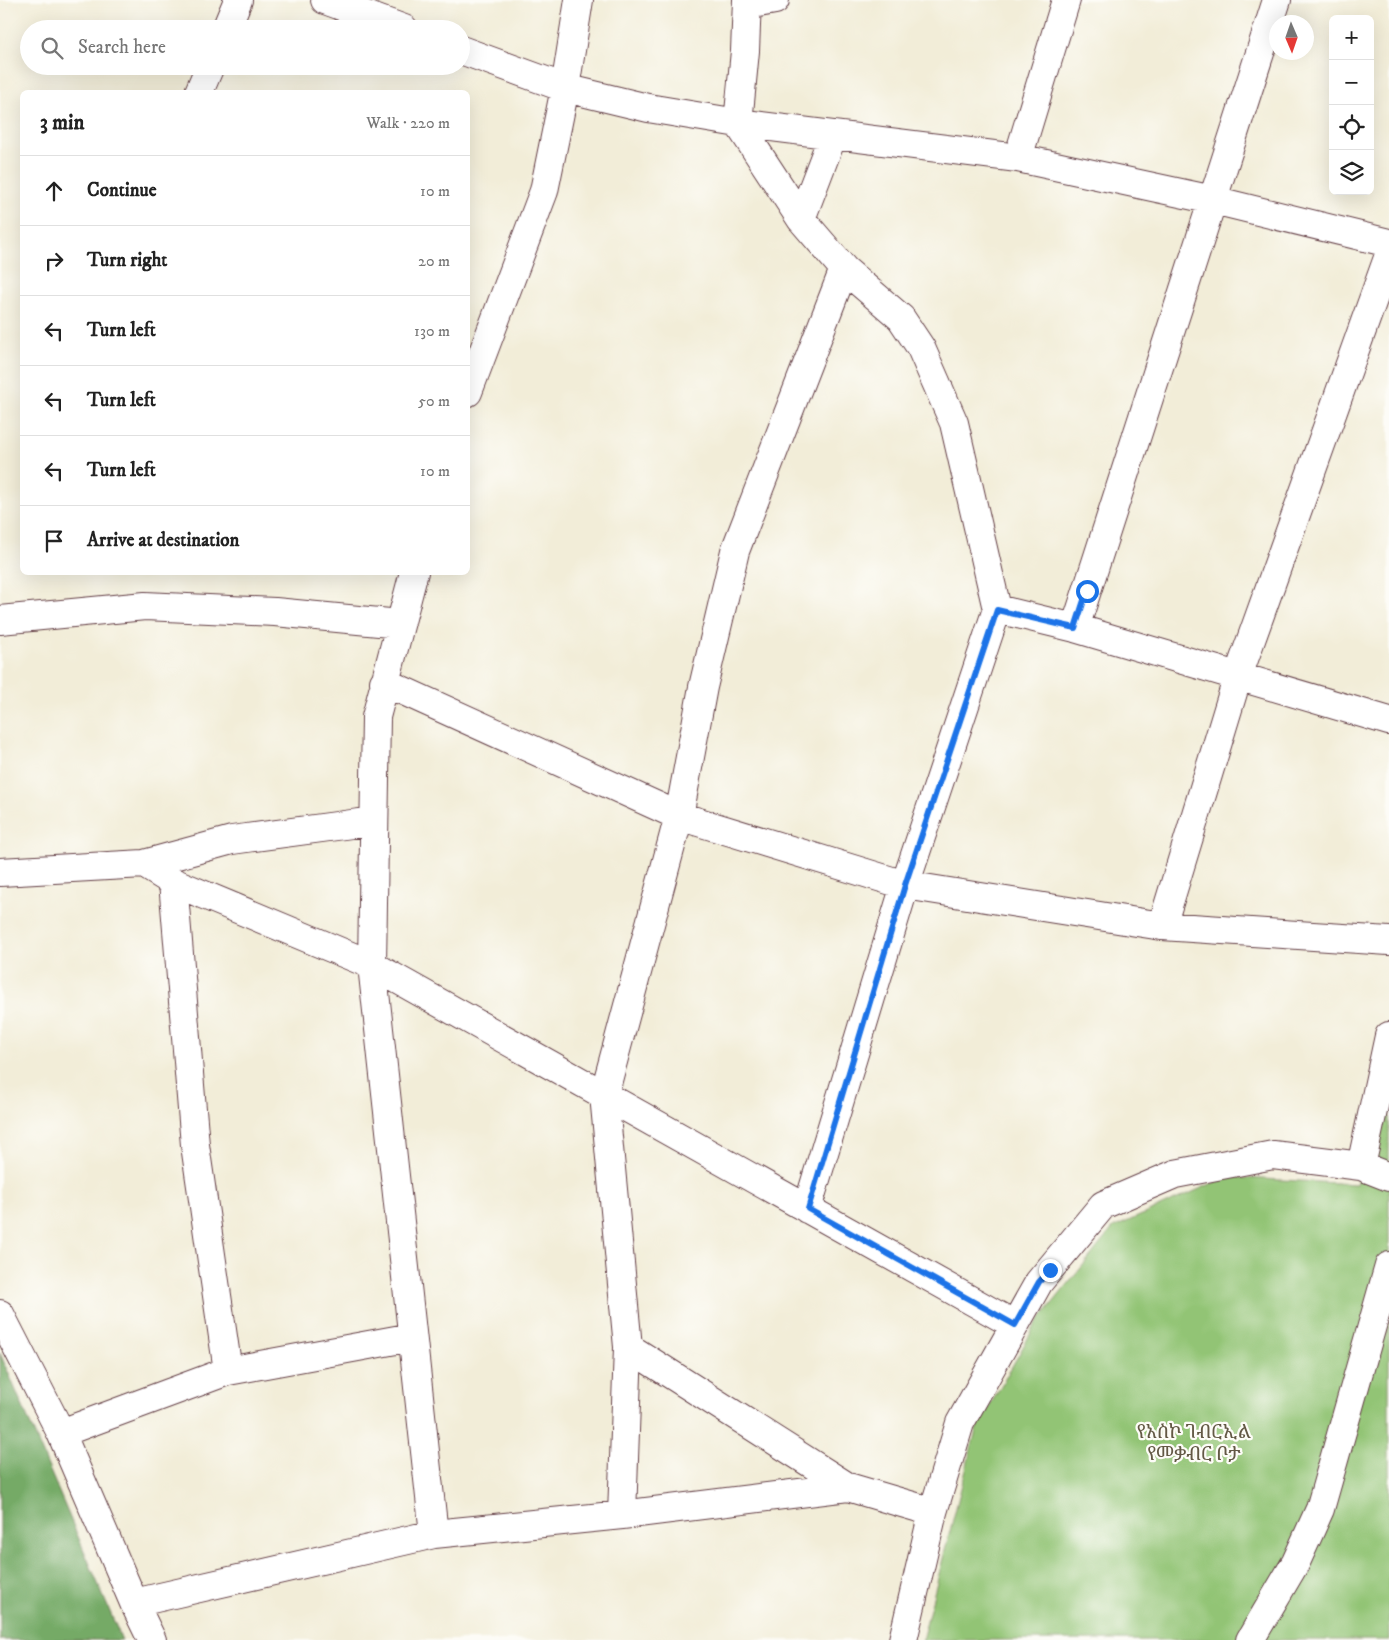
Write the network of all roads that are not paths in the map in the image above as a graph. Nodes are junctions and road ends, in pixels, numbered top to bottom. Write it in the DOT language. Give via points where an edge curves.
graph roads {
  1 [pos="238,0"];
  2 [pos="579,0"];
  3 [pos="775,0"];
  4 [pos="1066,0"];
  5 [pos="1277,0"];
  6 [pos="747,2"];
  7 [pos="341,3"];
  8 [pos="230,20"];
  9 [pos="382,20"];
  10 [pos="470,53"];
  11 [pos="206,75"];
  12 [pos="565,88"];
  13 [pos="200,90"];
  14 [pos="738,123"];
  15 [pos="832,135"];
  16 [pos="1018,158"];
  17 [pos="1213,200"];
  18 [pos="800,219"];
  19 [pos="1389,243"];
  20 [pos="1389,255"];
  21 [pos="844,269"];
  22 [pos="470,387"];
  23 [pos="413,575"];
  24 [pos="997,610"];
  25 [pos="0,620"];
  26 [pos="400,624"];
  27 [pos="1075,628"];
  28 [pos="1238,676"];
  29 [pos="384,682"];
  30 [pos="1389,721"];
  31 [pos="678,816"];
  32 [pos="374,820"];
  33 [pos="144,864"];
  34 [pos="0,872"];
  35 [pos="173,882"];
  36 [pos="905,885"];
  37 [pos="1162,926"];
  38 [pos="1389,941"];
  39 [pos="372,965"];
  40 [pos="1389,1036"];
  41 [pos="604,1095"];
  42 [pos="1360,1166"];
  43 [pos="1389,1177"];
  44 [pos="808,1209"];
  45 [pos="1389,1266"];
  46 [pos="0,1314"];
  47 [pos="1015,1325"];
  48 [pos="412,1337"];
  49 [pos="628,1347"];
  50 [pos="228,1371"];
  51 [pos="61,1434"];
  52 [pos="848,1487"];
  53 [pos="933,1512"];
  54 [pos="622,1514"];
  55 [pos="434,1534"];
  56 [pos="134,1603"];
  57 [pos="152,1640"];
  58 [pos="903,1640"];
  59 [pos="1250,1640"];
  1 -- 8 [label="street"];
  2 -- 12 [label="street"];
  3 -- 6 [label="street"];
  4 -- 16 [label="street"];
  5 -- 17 [label="street"];
  6 -- 14 [label="street"];
  7 -- 9 [label="street"];
  10 -- 12 [label="street"];
  11 -- 13 [label="street"];
  12 -- 14 [label="street" via="648,108"];
  12 -- 22 [label="street" via="544,191"];
  14 -- 15 [label="street"];
  14 -- 18 [label="street"];
  15 -- 16 [label="street"];
  15 -- 18 [label="street"];
  16 -- 17 [label="street"];
  17 -- 19 [label="street"];
  17 -- 27 [label="street"];
  18 -- 21 [label="street"];
  20 -- 28 [label="street"];
  21 -- 24 [label="street" via="901,318 921,348 954,423"];
  21 -- 31 [label="street" via="735,551 703,687"];
  23 -- 26 [label="street"];
  24 -- 27 [label="street"];
  24 -- 36 [label="street"];
  25 -- 26 [label="street" via="145,606 275,612"];
  26 -- 29 [label="street"];
  27 -- 28 [label="street"];
  28 -- 30 [label="street"];
  28 -- 37 [label="street"];
  29 -- 31 [label="street"];
  29 -- 32 [label="street" via="376,717"];
  31 -- 36 [label="street"];
  31 -- 41 [label="street"];
  32 -- 33 [label="street" via="232,840"];
  32 -- 39 [label="street"];
  33 -- 34 [label="street"];
  33 -- 35 [label="street"];
  35 -- 39 [label="street"];
  35 -- 50 [label="street" via="195,1145"];
  36 -- 37 [label="street"];
  36 -- 44 [label="street"];
  37 -- 38 [label="street"];
  39 -- 41 [label="street"];
  39 -- 48 [label="street"];
  40 -- 42 [label="street"];
  41 -- 44 [label="street"];
  41 -- 49 [label="street"];
  42 -- 43 [label="street"];
  42 -- 47 [label="street" via="1273,1155 1175,1174 1103,1205 1039,1282"];
  44 -- 47 [label="street"];
  45 -- 59 [label="street" via="1320,1509 1296,1562"];
  46 -- 51 [label="street"];
  47 -- 53 [label="street" via="960,1423"];
  48 -- 50 [label="street"];
  48 -- 55 [label="street"];
  49 -- 52 [label="street"];
  49 -- 54 [label="street"];
  50 -- 51 [label="street"];
  51 -- 56 [label="street"];
  52 -- 53 [label="street"];
  52 -- 54 [label="street"];
  53 -- 58 [label="street"];
  54 -- 55 [label="street"];
  55 -- 56 [label="street"];
  56 -- 57 [label="street"];
}
